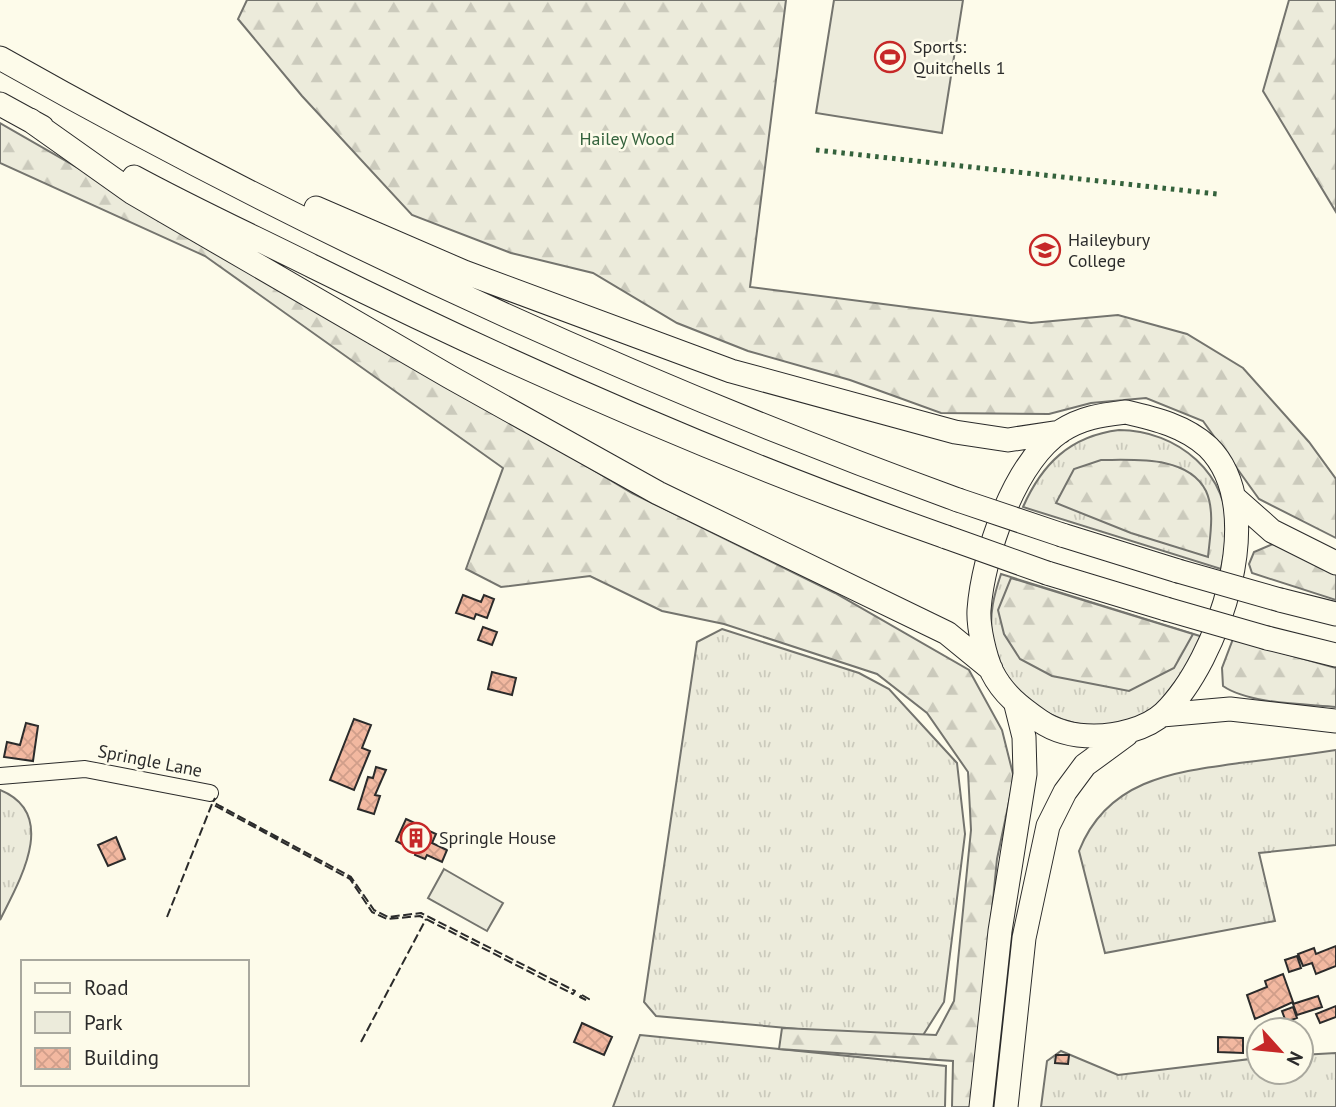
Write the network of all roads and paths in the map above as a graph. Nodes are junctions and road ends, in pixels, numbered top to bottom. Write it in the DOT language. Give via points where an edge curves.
graph roads {
  1 [pos="0,58"];
  2 [pos="0,104"];
  3 [pos="88,108"];
  4 [pos="30,120"];
  5 [pos="1060,432"];
  6 [pos="1236,499"];
  7 [pos="1336,563"];
  8 [pos="1336,614"];
  9 [pos="1336,655"];
  10 [pos="991,669"];
  11 [pos="1016,705"];
  12 [pos="1162,715"];
  13 [pos="1336,721"];
  14 [pos="1138,728"];
  15 [pos="0,776"];
  16 [pos="210,793"];
  17 [pos="981,1107"];
  18 [pos="1006,1107"];
  1 -- 3 [label="highway"];
  2 -- 4 [label="highway"];
  3 -- 5 [label="highway" via="464,272 730,371 956,432 1008,440"];
  3 -- 8 [label="highway, bridge" via="395,263 811,446 1062,535"];
  4 -- 9 [label="highway, bridge" via="147,184 428,323 680,436 812,490 1047,573"];
  4 -- 10 [label="highway" via="133,193 439,370 658,493 947,633"];
  5 -- 6 [label="highway" via="1090,416 1126,412 1158,420 1186,431 1209,448"];
  5 -- 10 [label="highway" via="1032,460 1012,494 984,574 979,613"];
  6 -- 7 [label="highway" via="1272,531"];
  6 -- 12 [label="highway" via="1234,561 1213,641 1195,676"];
  10 -- 11 [label="highway"];
  11 -- 14 [label="highway" via="1050,727 1078,736 1106,736"];
  11 -- 17 [label="highway" via="1026,754 1025,774 1000,931"];
  12 -- 13 [label="highway" via="1230,709"];
  12 -- 14 [label="highway"];
  14 -- 18 [label="highway" via="1085,765 1048,826 1024,938"];
  15 -- 16 [label="street, Springle Lane" via="85,769"];
}
